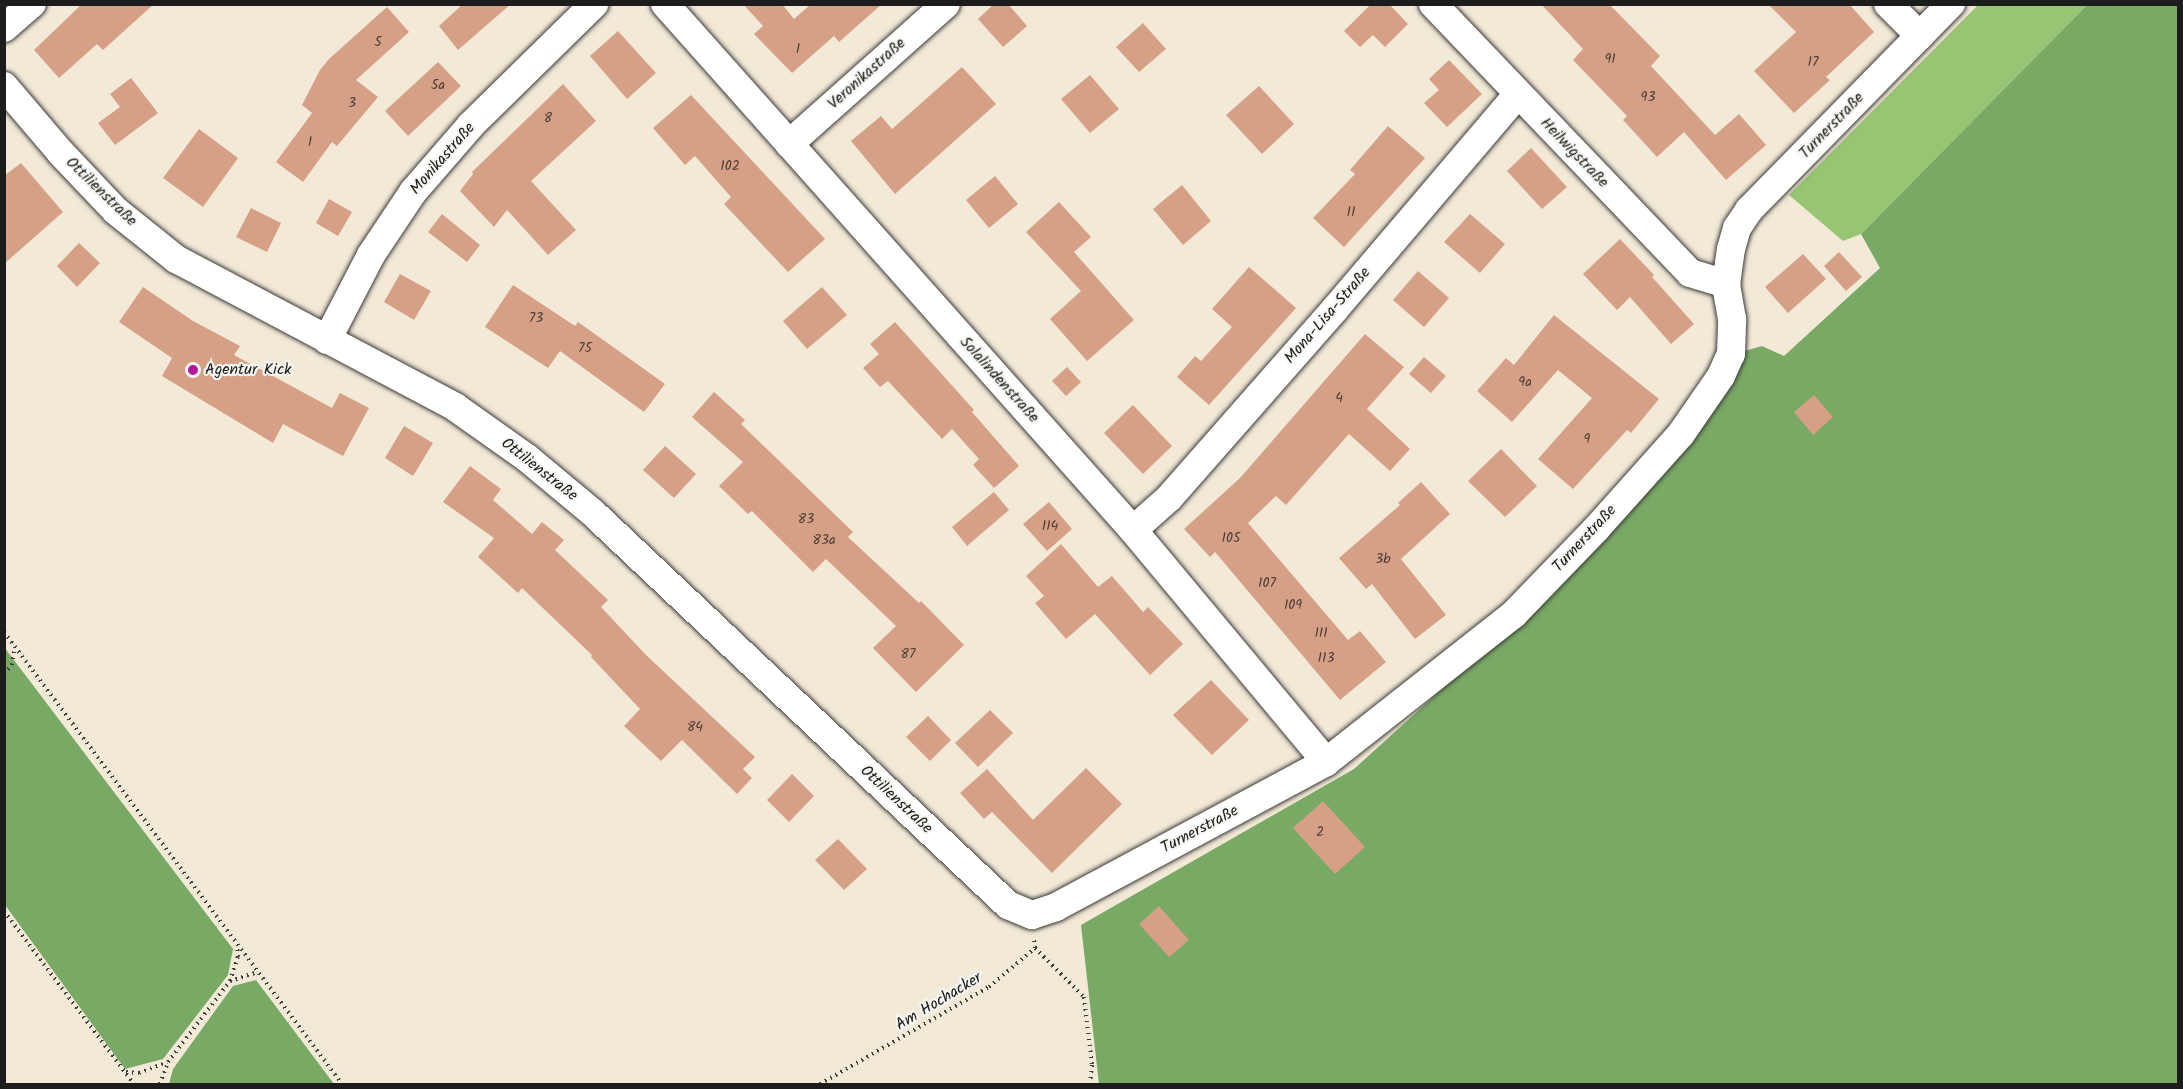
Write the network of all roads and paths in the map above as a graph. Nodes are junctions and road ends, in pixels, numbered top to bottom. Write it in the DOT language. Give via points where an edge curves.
graph roads {
  1 [pos="32,4"];
  2 [pos="594,4"];
  3 [pos="665,4"];
  4 [pos="946,4"];
  5 [pos="1432,4"];
  6 [pos="1888,4"];
  7 [pos="1951,4"];
  8 [pos="4,28"];
  9 [pos="1920,36"];
  10 [pos="4,86"];
  11 [pos="1517,95"];
  12 [pos="789,144"];
  13 [pos="1726,284"];
  14 [pos="327,340"];
  15 [pos="1133,530"];
  16 [pos="4,632"];
  17 [pos="15,646"];
  18 [pos="4,674"];
  19 [pos="1326,762"];
  20 [pos="4,911"];
  21 [pos="1032,915"];
  22 [pos="236,943"];
  23 [pos="1035,948"];
  24 [pos="258,972"];
  25 [pos="230,981"];
  26 [pos="168,1062"];
  27 [pos="125,1072"];
  28 [pos="134,1084"];
  29 [pos="160,1084"];
  30 [pos="342,1084"];
  31 [pos="820,1084"];
  32 [pos="1090,1084"];
  1 -- 8 [label="street"];
  2 -- 14 [label="street, Monikastraße" via="471,125 413,192 371,255"];
  3 -- 12 [label="street, Solalindenstraße"];
  4 -- 12 [label="street, Veronikastraße"];
  5 -- 11 [label="street, Heilwigstraße"];
  6 -- 9 [label="street"];
  7 -- 9 [label="street, Turnerstraße"];
  9 -- 13 [label="street, Turnerstraße" via="1749,210 1737,228"];
  10 -- 14 [label="street, Ottilienstraße" via="116,211 167,252"];
  11 -- 13 [label="street, Heilwigstraße" via="1690,273"];
  11 -- 15 [label="street, Mona-Lisa-Straße" via="1169,498"];
  12 -- 15 [label="street, Solalindenstraße"];
  13 -- 19 [label="street, Turnerstraße" via="1732,319 1731,354 1681,434 1514,614"];
  14 -- 21 [label="street, Ottilienstraße" via="455,407 527,458 593,513 1008,905"];
  15 -- 19 [label="street, Solalindenstraße"];
  16 -- 17 [label="path"];
  17 -- 18 [label="path" via="12,665"];
  17 -- 22 [label="path"];
  19 -- 21 [label="street, Turnerstraße" via="1056,907"];
  20 -- 27 [label="path"];
  21 -- 23 [label="path"];
  22 -- 24 [label="path"];
  22 -- 25 [label="path" via="238,957"];
  23 -- 31 [label="path, Am Hochacker" via="989,987"];
  23 -- 32 [label="path" via="1083,997 1092,1065"];
  24 -- 25 [label="path"];
  24 -- 30 [label="path"];
  25 -- 26 [label="path"];
  26 -- 27 [label="path" via="139,1073"];
  26 -- 29 [label="path"];
  27 -- 28 [label="path"];
}
